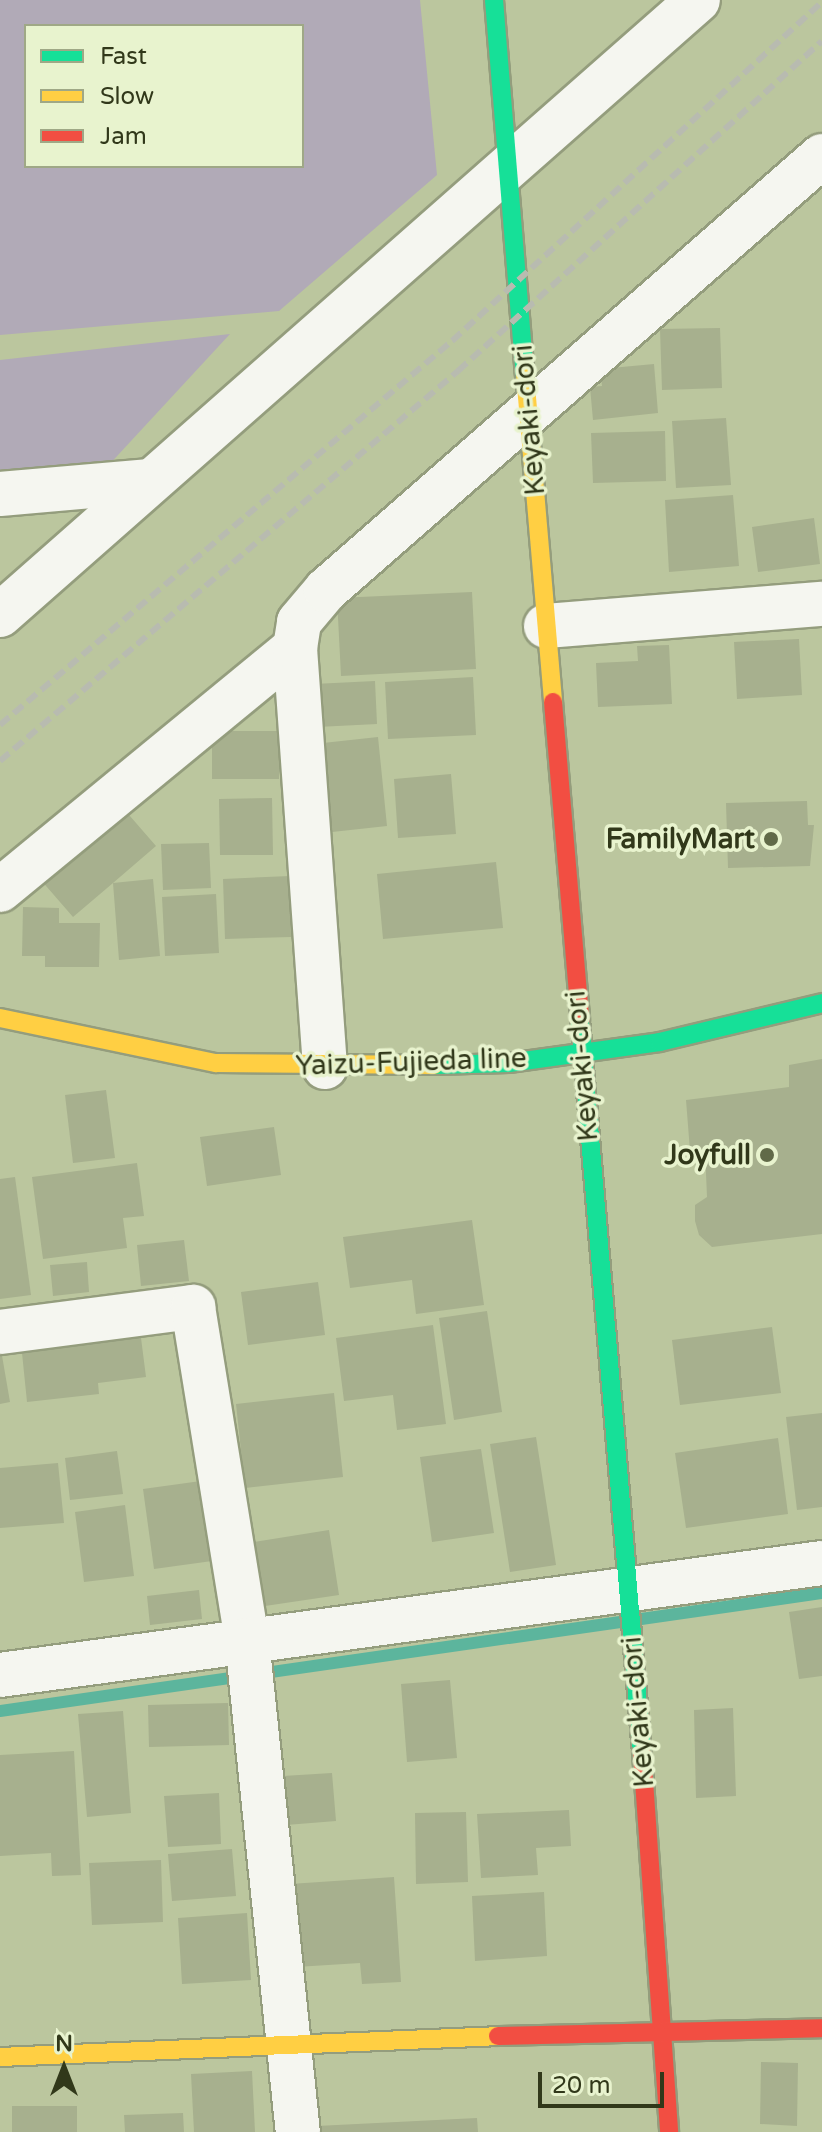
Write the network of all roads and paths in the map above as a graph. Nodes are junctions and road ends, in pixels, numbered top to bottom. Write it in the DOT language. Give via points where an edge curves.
graph roads {
  1 [pos="494,0"];
  2 [pos="698,0"];
  3 [pos="822,156"];
  4 [pos="508,170"];
  5 [pos="528,413"];
  6 [pos="150,481"];
  7 [pos="0,494"];
  8 [pos="822,604"];
  9 [pos="0,615"];
  10 [pos="546,626"];
  11 [pos="295,648"];
  12 [pos="0,890"];
  13 [pos="822,1003"];
  14 [pos="0,1018"];
  15 [pos="581,1053"];
  16 [pos="325,1067"];
  17 [pos="0,1332"];
  18 [pos="822,1563"];
  19 [pos="627,1586"];
  20 [pos="250,1661"];
  21 [pos="0,1675"];
  22 [pos="822,2028"];
  23 [pos="665,2029"];
  24 [pos="290,2045"];
  25 [pos="0,2057"];
  26 [pos="298,2132"];
  27 [pos="669,2132"];
  1 -- 4 [label="street, Keyaki-dori"];
  2 -- 4 [label="street"];
  3 -- 5 [label="street"];
  4 -- 5 [label="street, Keyaki-dori"];
  4 -- 6 [label="street"];
  5 -- 10 [label="street, Keyaki-dori"];
  5 -- 11 [label="street" via="326,590 299,622"];
  6 -- 7 [label="street"];
  6 -- 9 [label="street"];
  8 -- 10 [label="street"];
  10 -- 15 [label="street, Keyaki-dori"];
  11 -- 12 [label="street"];
  11 -- 16 [label="street"];
  13 -- 15 [label="street, Yaizu-Fujieda line" via="726,1028"];
  14 -- 16 [label="street, Yaizu-Fujieda line" via="216,1063"];
  15 -- 16 [label="street, Yaizu-Fujieda line" via="509,1063"];
  15 -- 19 [label="street, Keyaki-dori"];
  17 -- 20 [label="street" via="193,1307"];
  18 -- 19 [label="street" via="669,1586"];
  19 -- 20 [label="street"];
  19 -- 23 [label="street, Keyaki-dori"];
  20 -- 21 [label="street"];
  20 -- 24 [label="street"];
  22 -- 23 [label="street"];
  23 -- 24 [label="street"];
  23 -- 27 [label="street, Keyaki-dori"];
  24 -- 25 [label="street"];
  24 -- 26 [label="street"];
}
